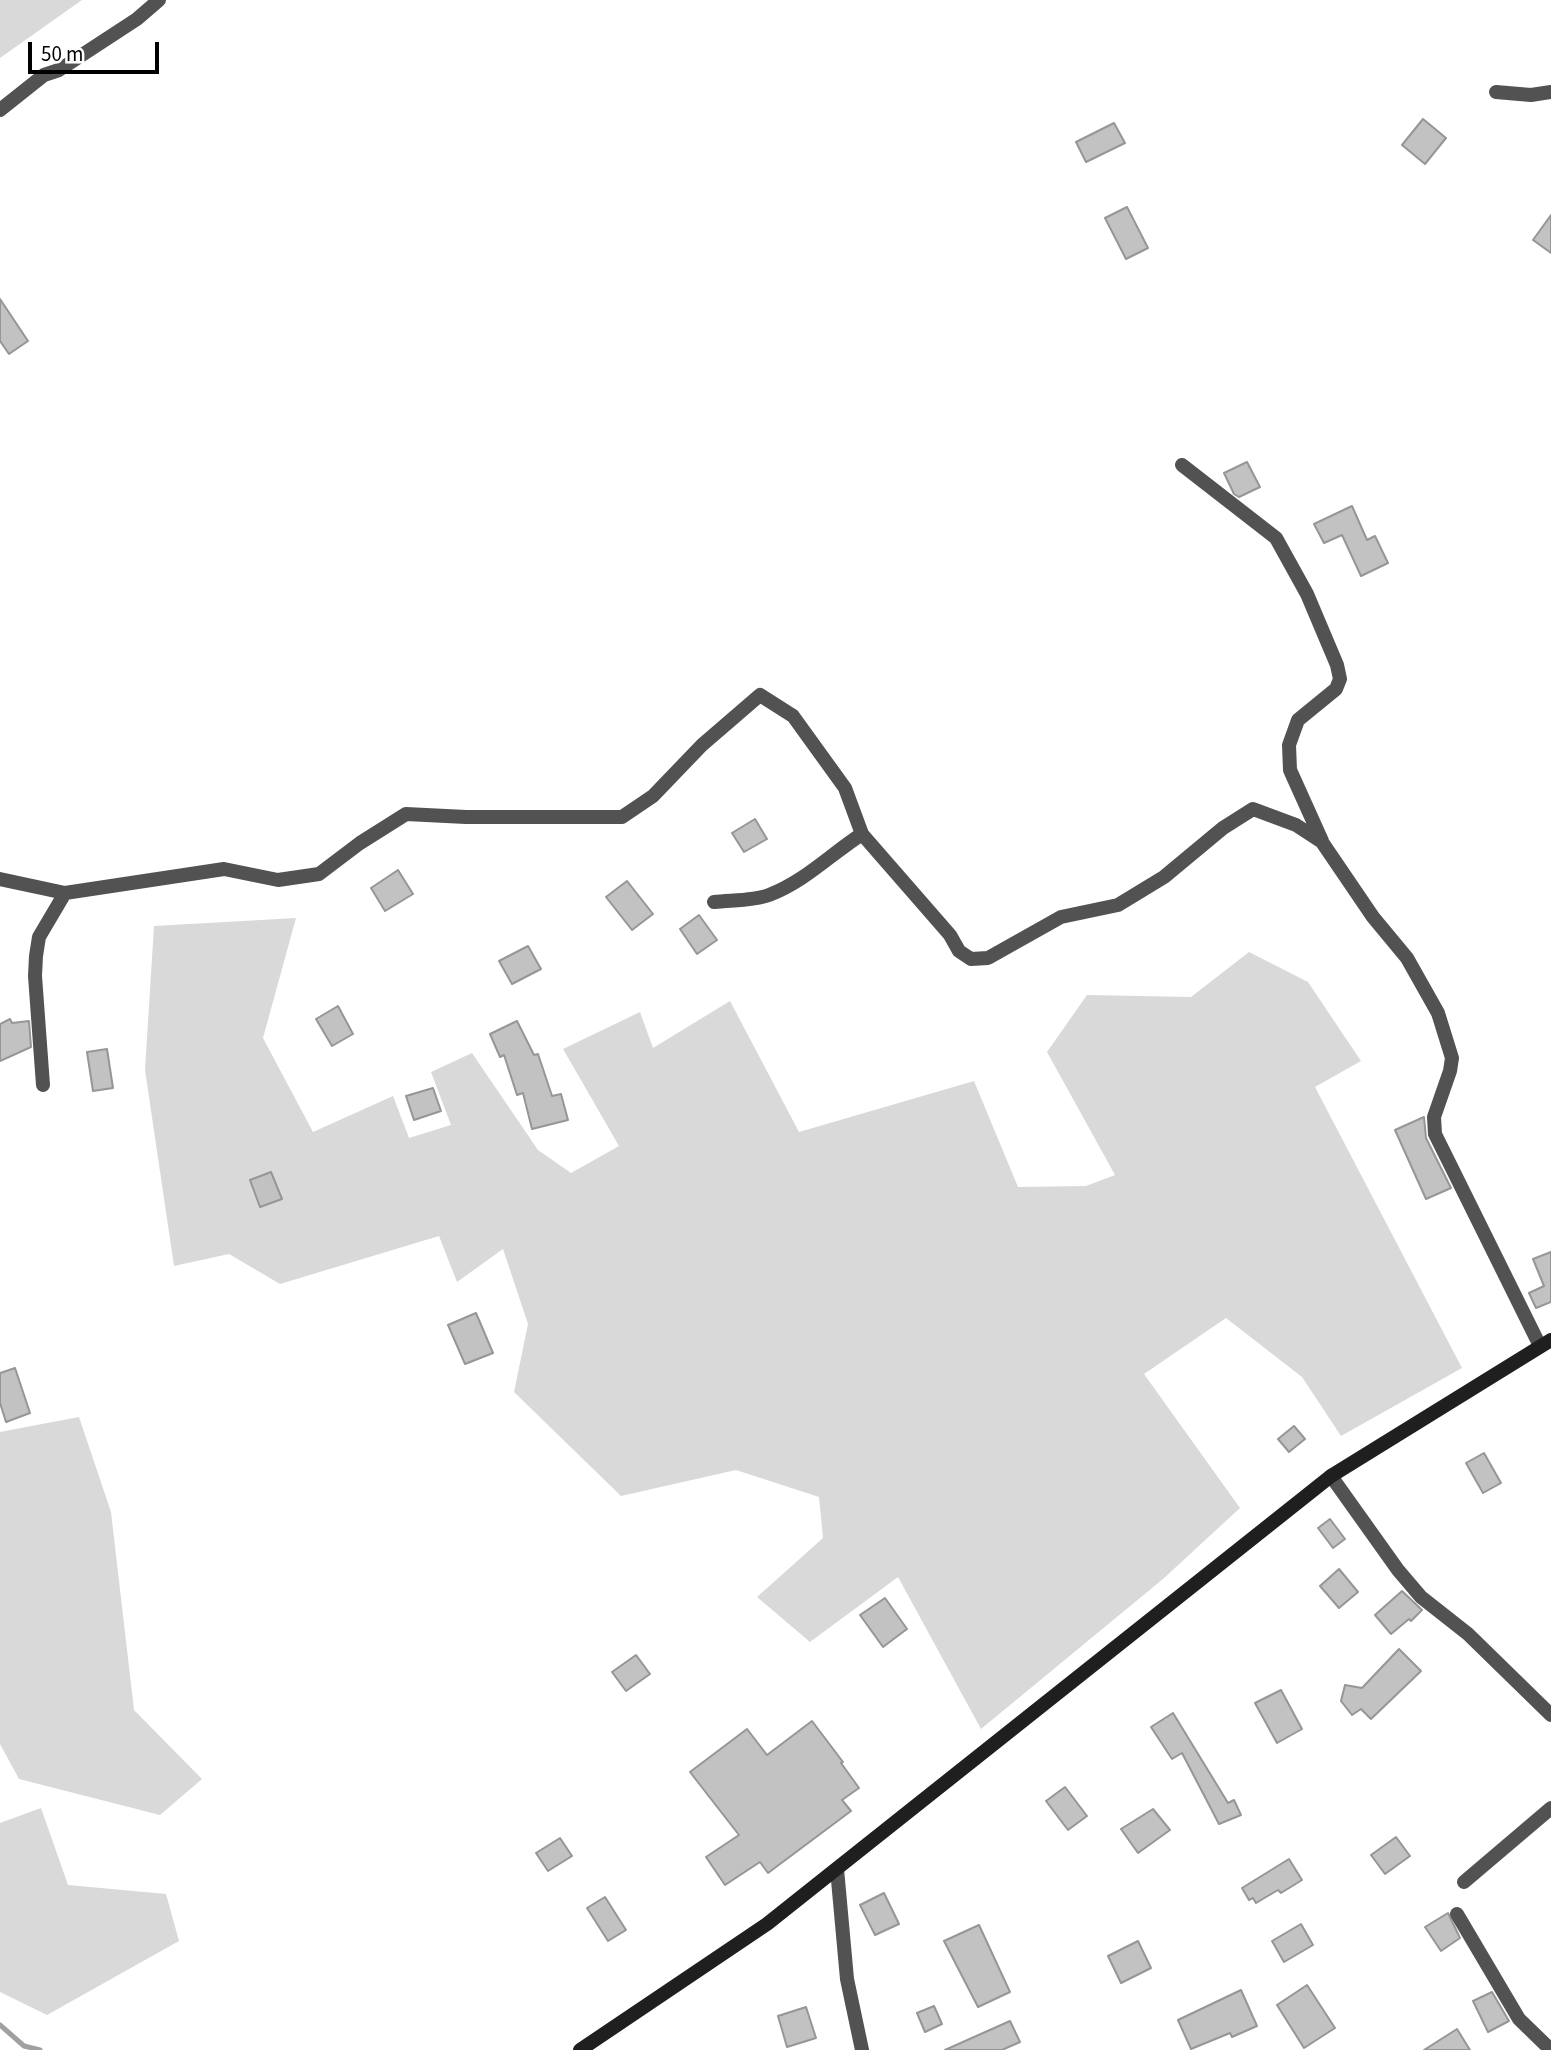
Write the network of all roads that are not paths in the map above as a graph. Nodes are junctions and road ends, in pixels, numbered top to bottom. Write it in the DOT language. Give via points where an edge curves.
graph roads {
  1 [pos="159,0"];
  2 [pos="1496,92"];
  3 [pos="1551,92"];
  4 [pos="0,110"];
  5 [pos="1182,465"];
  6 [pos="862,834"];
  7 [pos="1322,842"];
  8 [pos="0,879"];
  9 [pos="65,893"];
  10 [pos="714,902"];
  11 [pos="43,1084"];
  12 [pos="1545,1343"];
  13 [pos="1331,1476"];
  14 [pos="1551,1715"];
  15 [pos="1551,1808"];
  16 [pos="837,1868"];
  17 [pos="1464,1882"];
  18 [pos="1457,1914"];
  19 [pos="580,2050"];
  20 [pos="862,2050"];
  21 [pos="1551,2050"];
  1 -- 4 [label="street" via="59,70 44,75"];
  2 -- 3 [label="street"];
  5 -- 7 [label="street" via="1276,538 1307,594 1337,665 1340,679 1336,689 1298,720 1289,745 1290,769"];
  6 -- 7 [label="street" via="959,951 971,959 988,958 1061,917 1118,905 1164,877 1253,809 1296,825"];
  6 -- 9 [label="street" via="845,788 793,716 760,695 653,796 622,817 406,814 320,874 278,880 224,869"];
  6 -- 10 [label="street" via="806,876 767,896"];
  7 -- 12 [label="street" via="1407,958 1438,1013 1452,1058 1434,1117 1435,1134"];
  8 -- 9 [label="street"];
  9 -- 11 [label="street" via="39,937 36,956"];
  12 -- 13 [label="main road"];
  13 -- 14 [label="street" via="1422,1597 1468,1634"];
  13 -- 16 [label="main road"];
  15 -- 17 [label="street"];
  16 -- 19 [label="main road" via="767,1924"];
  16 -- 20 [label="street" via="848,1979"];
  18 -- 21 [label="street" via="1520,2019"];
}
